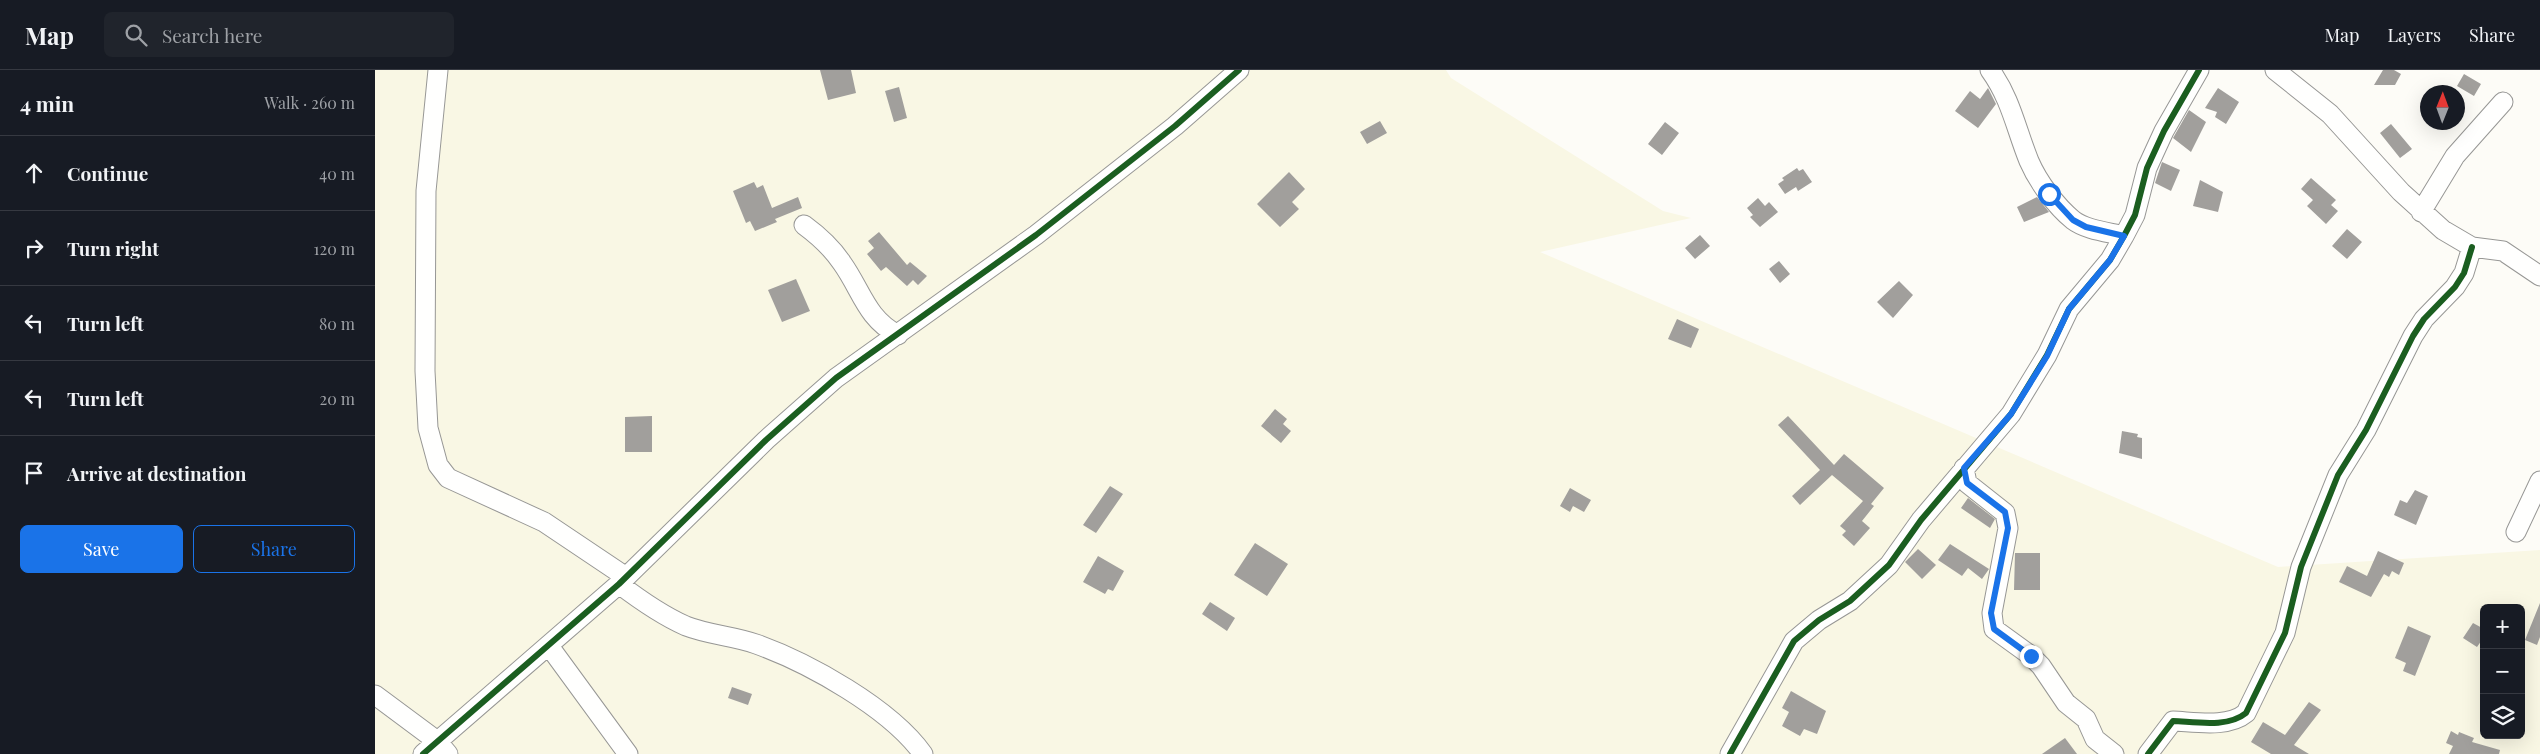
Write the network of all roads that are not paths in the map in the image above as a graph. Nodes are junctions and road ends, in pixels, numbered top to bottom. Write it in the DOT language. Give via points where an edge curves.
graph roads {
  1 [pos="438,70"];
  2 [pos="1239,70"];
  3 [pos="1990,70"];
  4 [pos="2199,70"];
  5 [pos="2275,70"];
  6 [pos="2503,102"];
  7 [pos="2421,212"];
  8 [pos="804,225"];
  9 [pos="2124,236"];
  10 [pos="2472,247"];
  11 [pos="2540,276"];
  12 [pos="897,335"];
  13 [pos="1964,468"];
  14 [pos="2540,481"];
  15 [pos="2515,532"];
  16 [pos="622,580"];
  17 [pos="549,646"];
  18 [pos="375,695"];
  19 [pos="442,748"];
  20 [pos="423,754"];
  21 [pos="628,754"];
  22 [pos="923,754"];
  23 [pos="1730,754"];
  24 [pos="2114,754"];
  25 [pos="2149,754"];
  1 -- 16 [label="street" via="426,191 425,372 429,428 438,465 449,478 544,522"];
  2 -- 12 [label="street" via="1168,132"];
  3 -- 9 [label="street" via="2007,95 2030,163 2049,194 2073,220 2086,227"];
  4 -- 9 [label="street" via="2173,113 2151,160 2135,215"];
  5 -- 7 [label="street" via="2330,114"];
  6 -- 7 [label="street" via="2455,156"];
  7 -- 10 [label="street"];
  8 -- 12 [label="street" via="821,238 841,262 871,314 882,327"];
  9 -- 13 [label="street" via="2110,260 2069,309 2047,356 2011,414"];
  10 -- 11 [label="street" via="2503,251"];
  10 -- 25 [label="street" via="2455,287 2424,319 2413,336 2366,430 2339,475 2301,567 2285,633 2247,713 2238,720 2224,722 2173,721"];
  12 -- 16 [label="street" via="836,378 766,440"];
  13 -- 23 [label="street" via="1889,565 1850,601 1819,620 1794,641"];
  13 -- 24 [label="street" via="1967,483 2005,512 2008,528 1991,613 1994,629 2041,666 2066,703 2086,719 2095,739"];
  14 -- 15 [label="street"];
  16 -- 17 [label="street"];
  16 -- 22 [label="street" via="650,608 687,626 756,644 848,688 878,710"];
  17 -- 19 [label="street"];
  17 -- 21 [label="street"];
  18 -- 19 [label="street"];
  19 -- 20 [label="street"];
}
